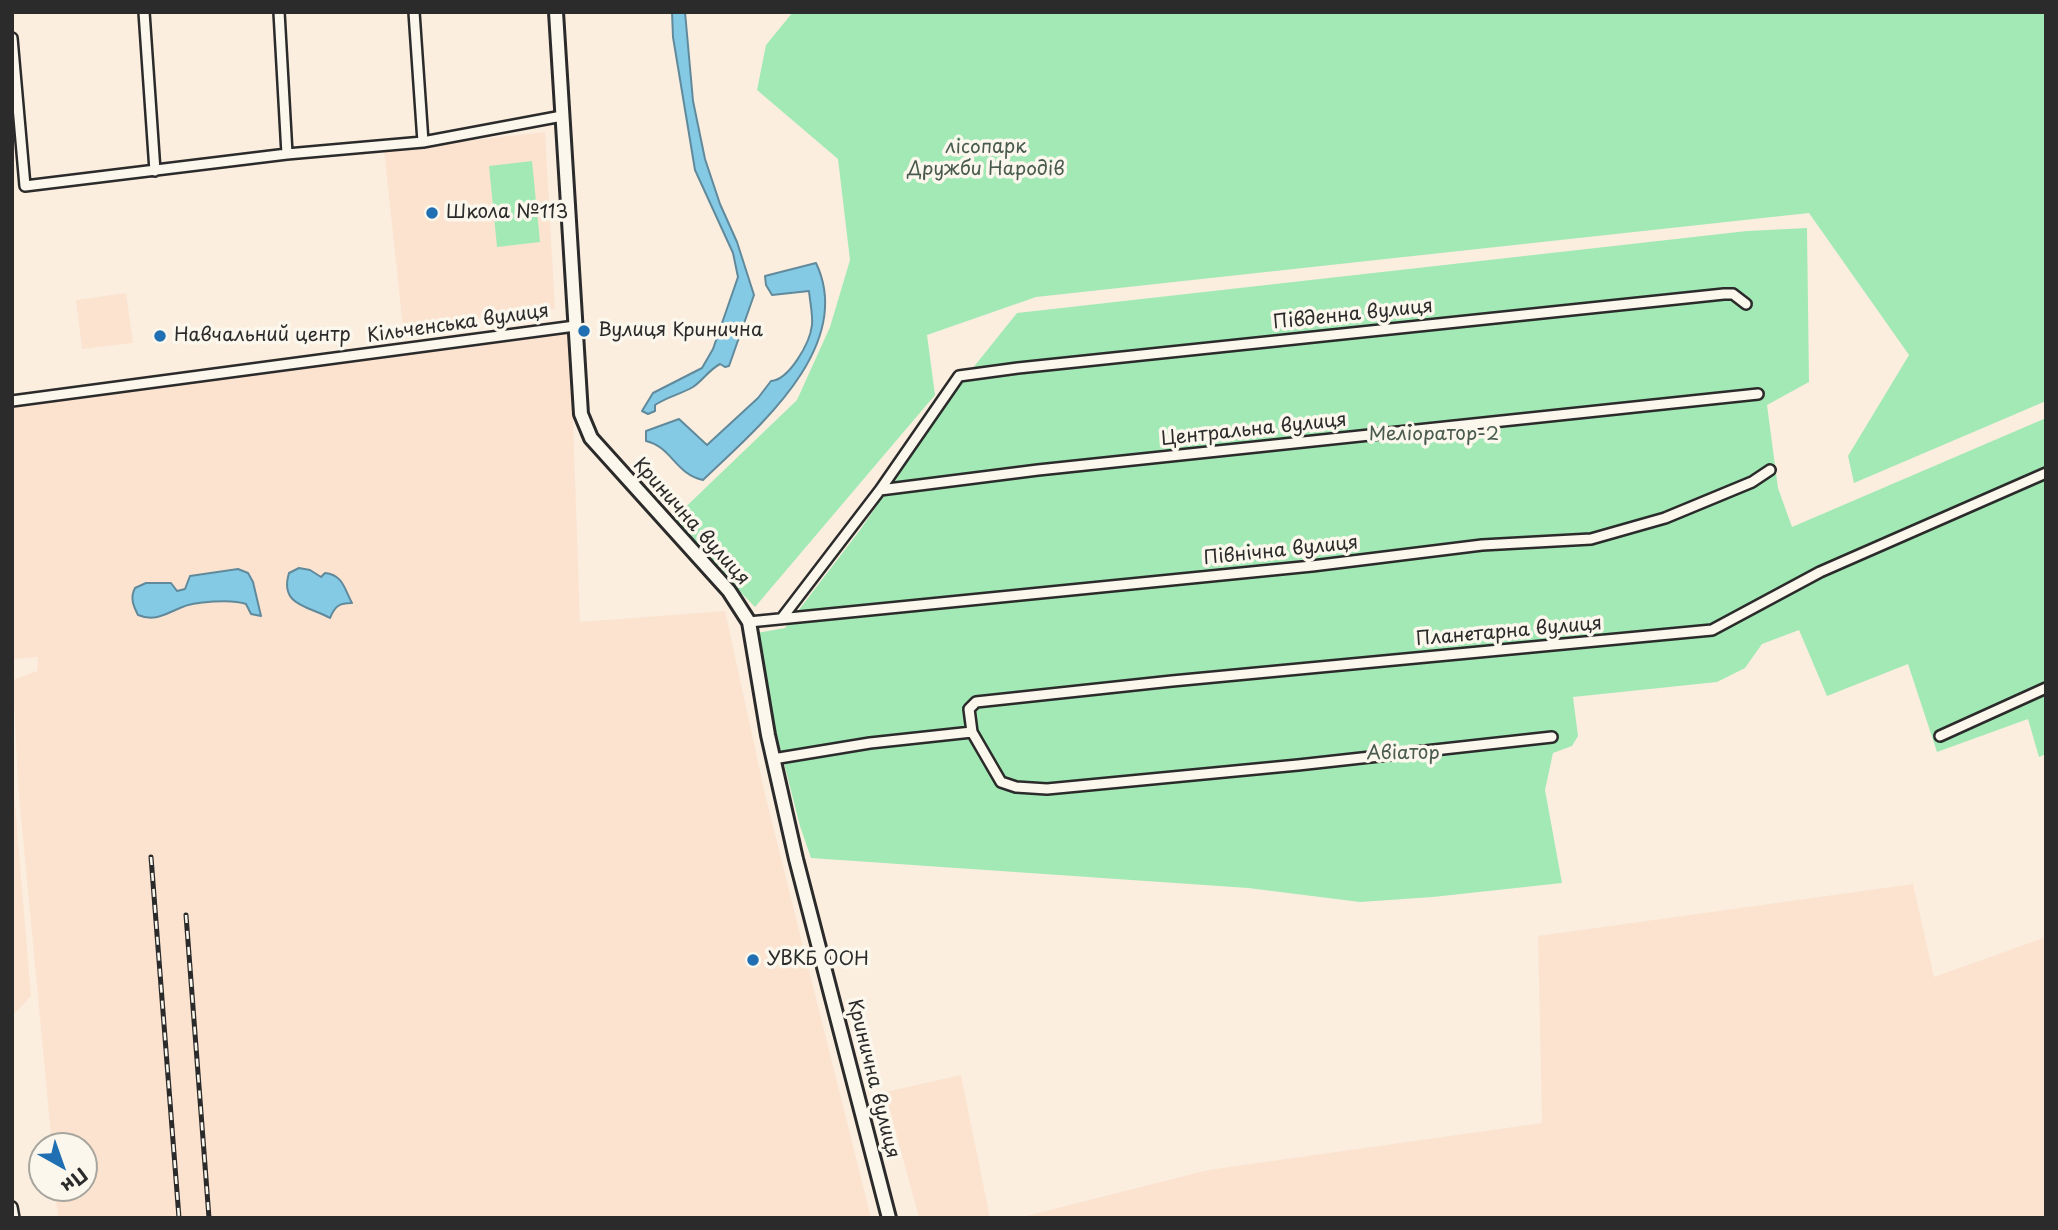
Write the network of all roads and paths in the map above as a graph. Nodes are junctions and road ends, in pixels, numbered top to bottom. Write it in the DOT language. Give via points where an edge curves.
graph roads {
  1 [pos="144,12"];
  2 [pos="279,12"];
  3 [pos="414,12"];
  4 [pos="556,12"];
  5 [pos="12,38"];
  6 [pos="562,116"];
  7 [pos="423,142"];
  8 [pos="287,154"];
  9 [pos="155,171"];
  10 [pos="1746,304"];
  11 [pos="575,326"];
  12 [pos="1758,394"];
  13 [pos="12,401"];
  14 [pos="1770,470"];
  15 [pos="2046,473"];
  16 [pos="880,491"];
  17 [pos="782,618"];
  18 [pos="749,622"];
  19 [pos="2046,688"];
  20 [pos="972,732"];
  21 [pos="1940,736"];
  22 [pos="1552,737"];
  23 [pos="774,759"];
  24 [pos="12,1206"];
  25 [pos="14,1218"];
  26 [pos="889,1218"];
  1 -- 9 [label="street"];
  2 -- 8 [label="street"];
  3 -- 7 [label="street"];
  4 -- 6 [label="street, Кринична вулиця"];
  5 -- 9 [label="street" via="25,186"];
  6 -- 7 [label="street"];
  6 -- 11 [label="street, Кринична вулиця"];
  7 -- 8 [label="street"];
  8 -- 9 [label="street"];
  10 -- 16 [label="street, Південна вулиця" via="1733,294 1724,294 959,376"];
  11 -- 13 [label="street, Кільченська вулиця"];
  11 -- 18 [label="street, Кринична вулиця" via="584,427 729,591"];
  12 -- 16 [label="street, Центральна вулиця"];
  14 -- 17 [label="street, Північна вулиця" via="1665,519 1591,539 1482,545"];
  15 -- 20 [label="street, Планетарна вулиця" via="1820,572 1712,630 976,702 969,709"];
  16 -- 17 [label="street"];
  17 -- 18 [label="street, Північна вулиця"];
  18 -- 23 [label="street, Кринична вулиця"];
  19 -- 21 [label="street"];
  20 -- 22 [label="street" via="1001,782 1047,789"];
  20 -- 23 [label="street"];
  23 -- 26 [label="street, Кринична вулиця"];
  24 -- 25 [label="street"];
}
